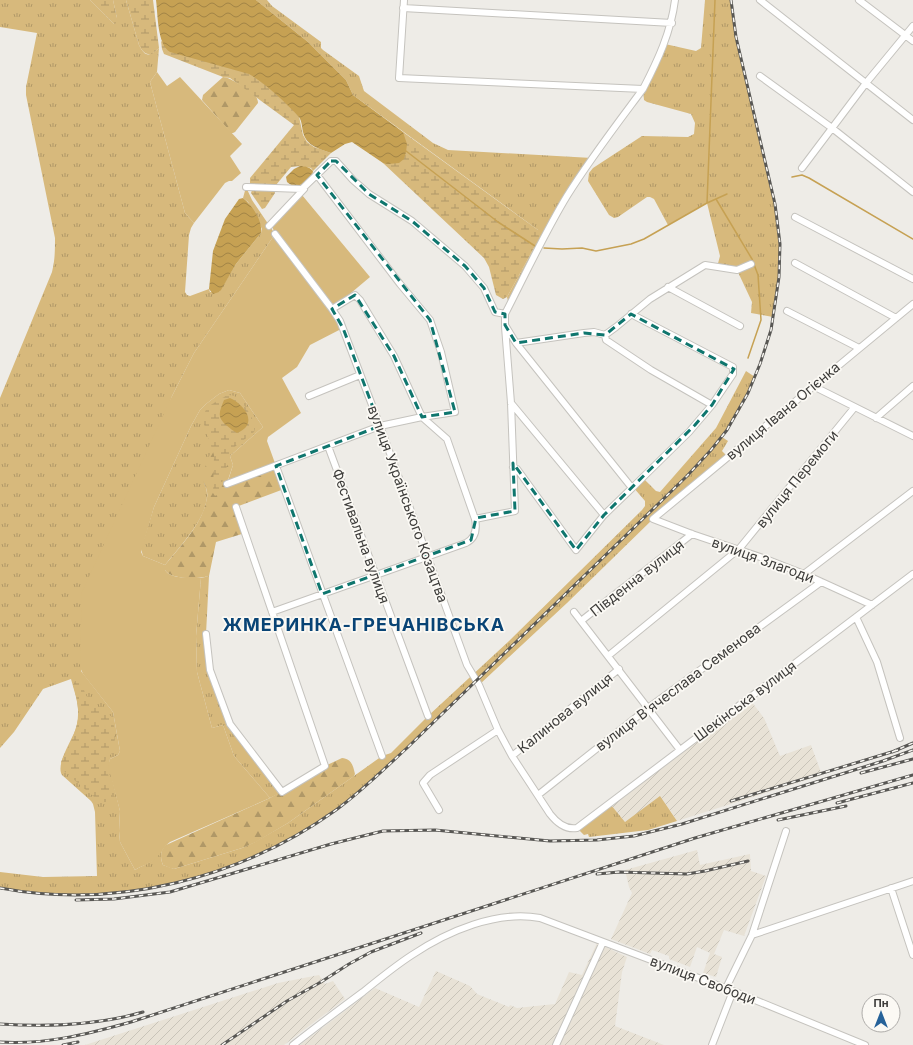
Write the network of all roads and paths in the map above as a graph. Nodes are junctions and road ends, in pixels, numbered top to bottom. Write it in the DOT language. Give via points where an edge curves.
graph roads {
  1 [pos="404,0"];
  2 [pos="675,0"];
  3 [pos="760,0"];
  4 [pos="859,0"];
  5 [pos="403,8"];
  6 [pos="672,23"];
  7 [pos="913,26"];
  8 [pos="906,35"];
  9 [pos="913,41"];
  10 [pos="760,76"];
  11 [pos="866,83"];
  12 [pos="643,89"];
  13 [pos="913,120"];
  14 [pos="832,128"];
  15 [pos="802,168"];
  16 [pos="317,175"];
  17 [pos="246,187"];
  18 [pos="306,188"];
  19 [pos="913,192"];
  20 [pos="795,217"];
  21 [pos="269,226"];
  22 [pos="275,234"];
  23 [pos="795,263"];
  24 [pos="752,264"];
  25 [pos="913,279"];
  26 [pos="668,287"];
  27 [pos="913,304"];
  28 [pos="332,309"];
  29 [pos="787,311"];
  30 [pos="504,314"];
  31 [pos="632,314"];
  32 [pos="896,318"];
  33 [pos="505,325"];
  34 [pos="740,326"];
  35 [pos="605,335"];
  36 [pos="516,343"];
  37 [pos="859,348"];
  38 [pos="360,375"];
  39 [pos="813,386"];
  40 [pos="913,386"];
  41 [pos="309,396"];
  42 [pos="511,402"];
  43 [pos="712,405"];
  44 [pos="854,408"];
  45 [pos="422,417"];
  46 [pos="876,418"];
  47 [pos="380,426"];
  48 [pos="913,436"];
  49 [pos="328,446"];
  50 [pos="276,466"];
  51 [pos="513,466"];
  52 [pos="227,484"];
  53 [pos="632,488"];
  54 [pos="913,491"];
  55 [pos="236,507"];
  56 [pos="604,515"];
  57 [pos="475,519"];
  58 [pos="653,519"];
  59 [pos="692,534"];
  60 [pos="739,550"];
  61 [pos="427,557"];
  62 [pos="804,574"];
  63 [pos="913,574"];
  64 [pos="376,575"];
  65 [pos="821,582"];
  66 [pos="322,594"];
  67 [pos="872,605"];
  68 [pos="272,612"];
  69 [pos="574,612"];
  70 [pos="856,617"];
  71 [pos="582,621"];
  72 [pos="206,634"];
  73 [pos="608,656"];
  74 [pos="619,669"];
  75 [pos="648,708"];
  76 [pos="428,716"];
  77 [pos="498,730"];
  78 [pos="900,738"];
  79 [pos="680,750"];
  80 [pos="382,756"];
  81 [pos="512,756"];
  82 [pos="538,795"];
  83 [pos="439,810"];
  84 [pos="577,828"];
  85 [pos="786,831"];
  86 [pos="913,881"];
  87 [pos="891,888"];
  88 [pos="752,935"];
  89 [pos="603,942"];
  90 [pos="913,955"];
  91 [pos="730,989"];
  92 [pos="293,1045"];
  93 [pos="556,1045"];
  94 [pos="712,1045"];
  95 [pos="865,1045"];
  1 -- 5 [label="street"];
  2 -- 6 [label="street"];
  3 -- 11 [label="street"];
  4 -- 8 [label="street"];
  5 -- 6 [label="street"];
  5 -- 12 [label="street" via="399,78"];
  6 -- 12 [label="street" via="665,44"];
  7 -- 8 [label="street"];
  8 -- 9 [label="street"];
  8 -- 11 [label="street"];
  10 -- 14 [label="street"];
  11 -- 13 [label="street"];
  11 -- 14 [label="street"];
  12 -- 30 [label="street" via="566,197"];
  14 -- 15 [label="street"];
  14 -- 19 [label="street"];
  16 -- 18 [label="street"];
  16 -- 30 [label="street" via="331,161 336,162 369,194 412,221 465,266 484,288 495,312"];
  16 -- 45 [label="street" via="430,320 441,352 455,412"];
  17 -- 18 [label="street"];
  18 -- 21 [label="street"];
  20 -- 25 [label="street"];
  22 -- 28 [label="street, вулиця Українського Козацтва"];
  23 -- 32 [label="street"];
  24 -- 26 [label="street" via="737,270 705,265"];
  26 -- 31 [label="street"];
  26 -- 34 [label="street"];
  27 -- 32 [label="street, вулиця Івана Огієнка"];
  28 -- 38 [label="street, вулиця Українського Козацтва" via="343,328"];
  28 -- 45 [label="street" via="355,295 360,300 394,356"];
  29 -- 37 [label="street"];
  30 -- 33 [label="street"];
  31 -- 35 [label="street"];
  31 -- 43 [label="street" via="734,368 733,374"];
  32 -- 37 [label="street, вулиця Івана Огієнка"];
  33 -- 36 [label="street"];
  33 -- 42 [label="street"];
  35 -- 36 [label="street" via="594,332"];
  35 -- 43 [label="street" via="606,340 645,366"];
  36 -- 53 [label="street"];
  37 -- 39 [label="street, вулиця Івана Огієнка"];
  38 -- 41 [label="street"];
  38 -- 47 [label="street, вулиця Українського Козацтва"];
  39 -- 44 [label="street"];
  39 -- 58 [label="street, вулиця Івана Огієнка"];
  40 -- 46 [label="street"];
  42 -- 51 [label="street"];
  42 -- 56 [label="street"];
  43 -- 53 [label="street" via="689,432"];
  44 -- 46 [label="street"];
  44 -- 60 [label="street, вулиця Перемоги"];
  45 -- 47 [label="street"];
  45 -- 57 [label="street" via="447,439"];
  46 -- 48 [label="street"];
  47 -- 49 [label="street"];
  47 -- 61 [label="street, вулиця Українського Козацтва"];
  49 -- 50 [label="street"];
  49 -- 64 [label="street, Фестивальна вулиця"];
  50 -- 52 [label="street"];
  50 -- 66 [label="street"];
  51 -- 56 [label="street" via="576,550"];
  51 -- 57 [label="street" via="514,511"];
  53 -- 56 [label="street"];
  54 -- 62 [label="street"];
  55 -- 68 [label="street"];
  57 -- 61 [label="street" via="476,531 471,540"];
  58 -- 59 [label="street, вулиця Злагоди"];
  59 -- 60 [label="street, вулиця Злагоди"];
  59 -- 71 [label="street, Південна вулиця"];
  60 -- 62 [label="street, вулиця Злагоди"];
  60 -- 73 [label="street, вулиця Перемоги"];
  61 -- 64 [label="street"];
  61 -- 77 [label="street, вулиця Українського Козацтва" via="466,665 479,685"];
  62 -- 65 [label="street, вулиця Злагоди"];
  63 -- 67 [label="street, Шекінська вулиця"];
  64 -- 66 [label="street"];
  64 -- 76 [label="street, Фестивальна вулиця"];
  65 -- 67 [label="street, вулиця Злагоди"];
  65 -- 75 [label="street, вулиця В'ячеслава Семенова"];
  66 -- 68 [label="street"];
  66 -- 80 [label="street"];
  67 -- 70 [label="street, Шекінська вулиця"];
  68 -- 72 [label="street" via="325,766 282,792 230,724 210,670"];
  69 -- 71 [label="street"];
  70 -- 78 [label="street" via="877,662"];
  70 -- 79 [label="street, Шекінська вулиця"];
  71 -- 73 [label="street"];
  73 -- 74 [label="street"];
  74 -- 75 [label="street"];
  74 -- 81 [label="street, Калинова вулиця"];
  75 -- 79 [label="street"];
  75 -- 82 [label="street, вулиця В'ячеслава Семенова"];
  77 -- 81 [label="street, вулиця Українського Козацтва"];
  77 -- 83 [label="street" via="422,783"];
  79 -- 84 [label="street, Шекінська вулиця"];
  81 -- 82 [label="street, вулиця Українського Козацтва"];
  82 -- 84 [label="street, вулиця Українського Козацтва" via="554,819 571,829"];
  85 -- 88 [label="street"];
  86 -- 87 [label="street"];
  87 -- 88 [label="street"];
  87 -- 90 [label="street"];
  88 -- 91 [label="street"];
  89 -- 91 [label="street, вулиця Свободи"];
  89 -- 92 [label="street, вулиця Свободи" via="527,915 479,923 411,955"];
  89 -- 93 [label="street"];
  91 -- 94 [label="street"];
  91 -- 95 [label="street, вулиця Свободи"];
}
